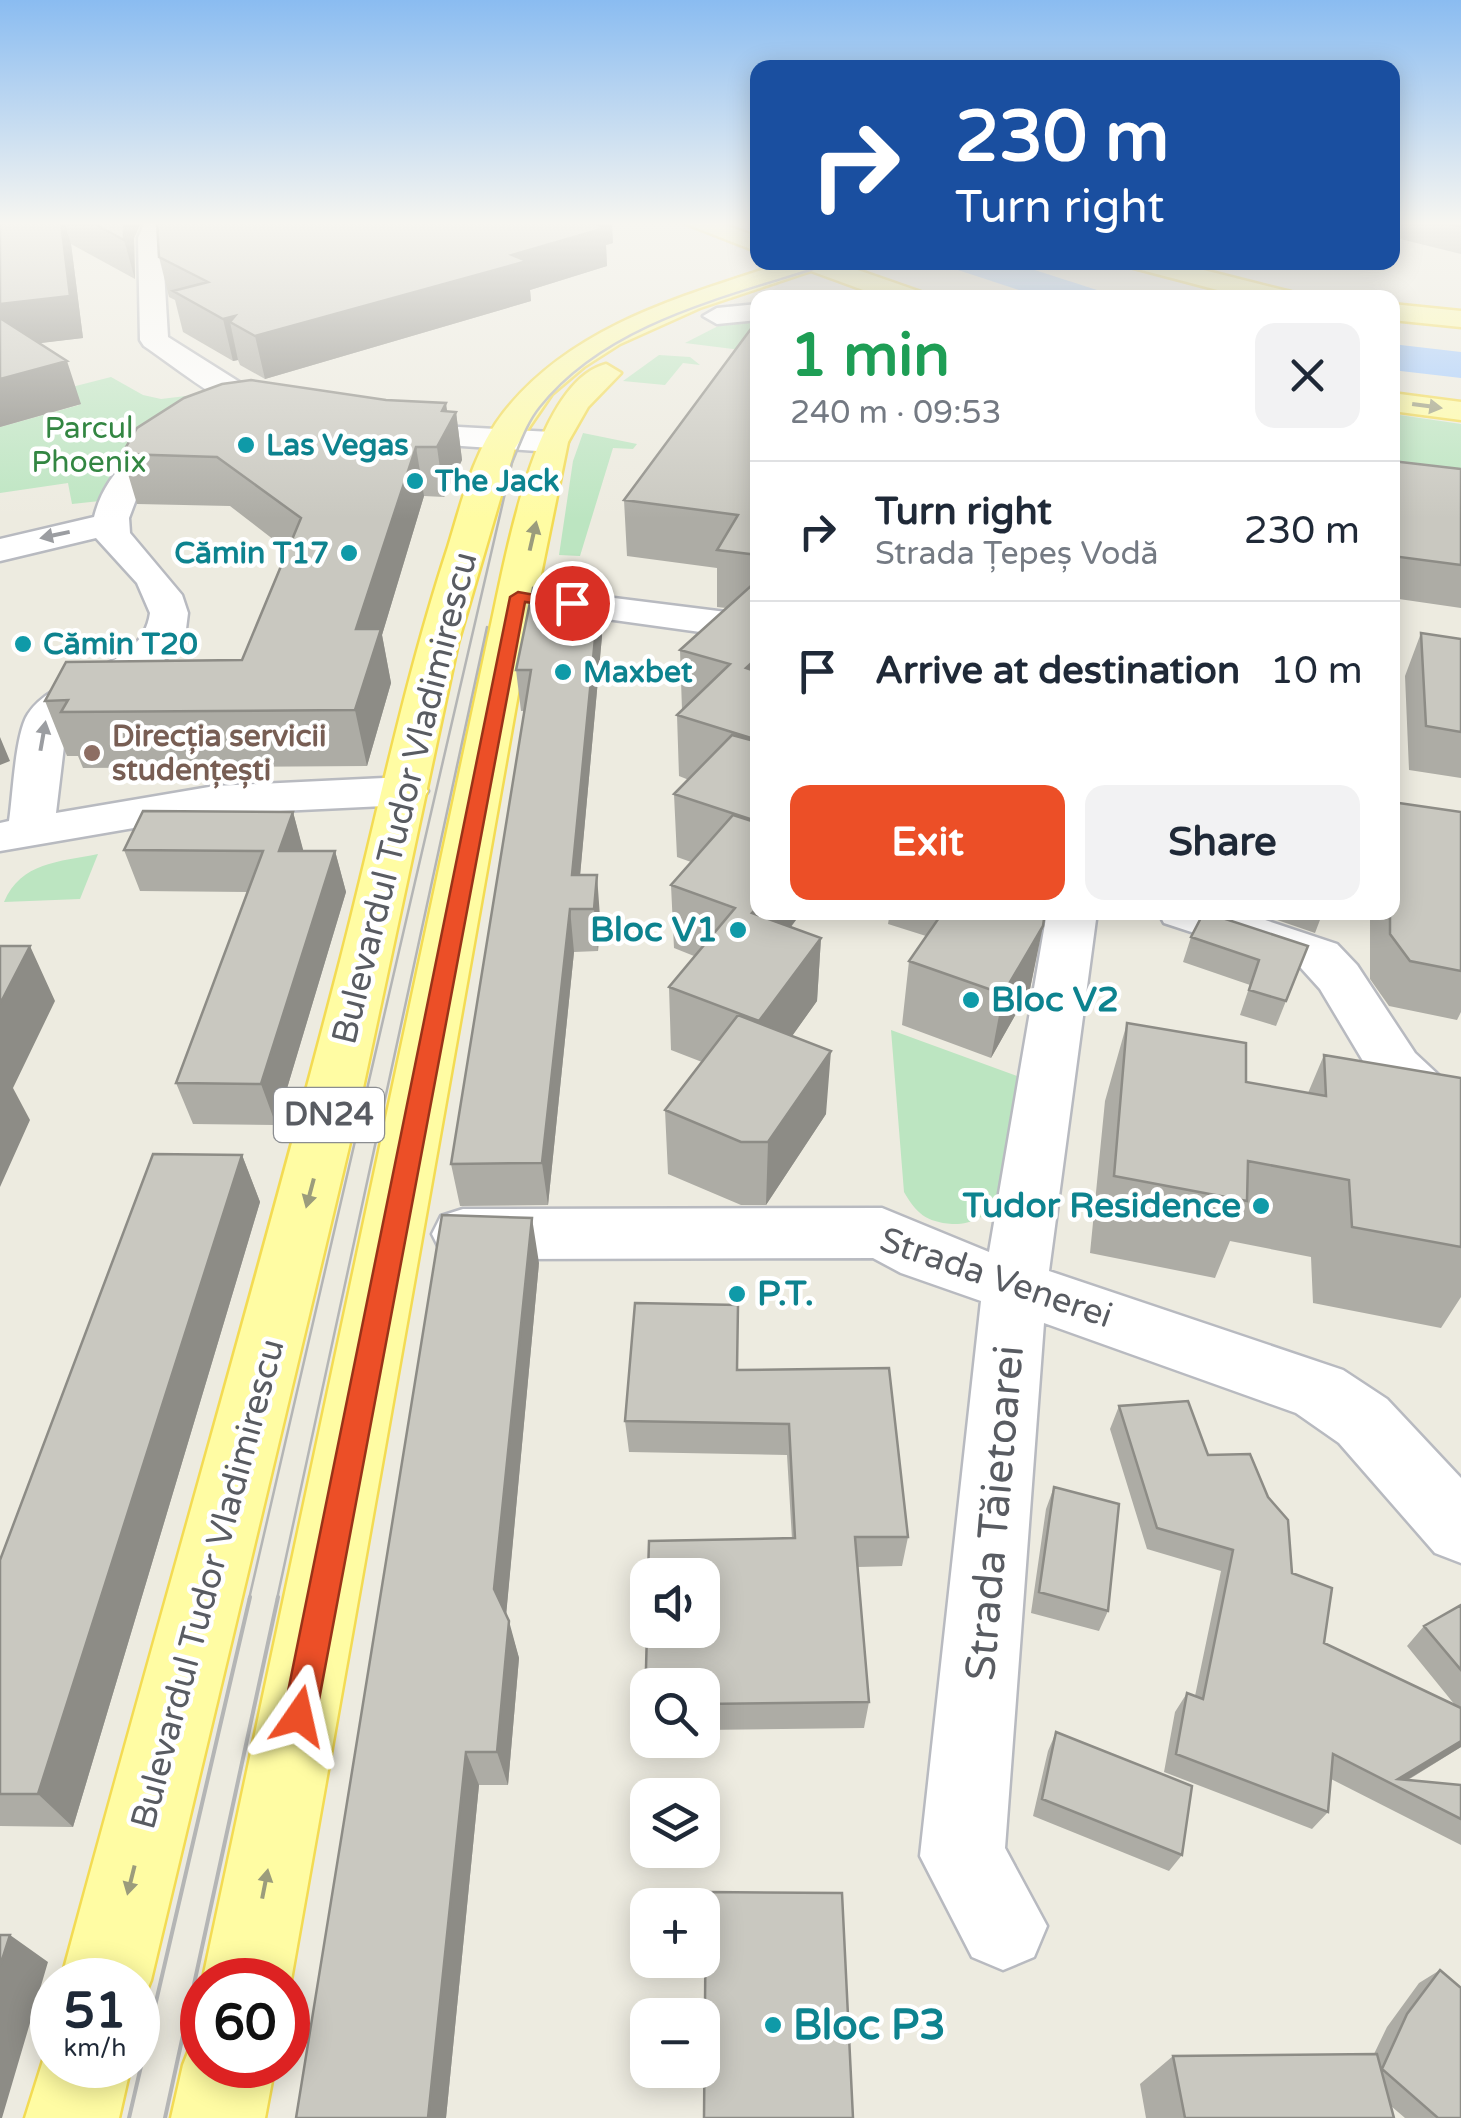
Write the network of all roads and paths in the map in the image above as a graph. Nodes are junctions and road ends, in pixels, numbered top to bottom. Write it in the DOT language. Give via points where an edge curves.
graph roads {
  1 [pos="153,321"];
  2 [pos="651,321"];
  3 [pos="715,321"];
  4 [pos="1400,403"];
  5 [pos="257,407"];
  6 [pos="1461,411"];
  7 [pos="308,421"];
  8 [pos="355,430"];
  9 [pos="527,440"];
  10 [pos="110,524"];
  11 [pos="0,550"];
  12 [pos="518,597"];
  13 [pos="750,627"];
  14 [pos="405,791"];
  15 [pos="15,835"];
  16 [pos="1071,920"];
  17 [pos="1210,920"];
  18 [pos="1461,1130"];
  19 [pos="462,1234"];
  20 [pos="1015,1285"];
  21 [pos="1461,1529"];
  22 [pos="1002,1926"];
  23 [pos="112,1958"];
  24 [pos="250,1958"];
  25 [pos="79,2088"];
  26 [pos="224,2088"];
  27 [pos="72,2118"];
  28 [pos="218,2118"];
  1 -- 5 [label="street" via="154,340"];
  2 -- 9 [label="main road, Bulevardul Tudor Vladimirescu / DN24" via="554,375 523,407"];
  3 -- 9 [label="main road, Bulevardul Tudor Vladimirescu / DN24" via="654,344 595,382 559,424"];
  4 -- 6 [label="main road, one-way"];
  5 -- 7 [label="street"];
  5 -- 10 [label="street" via="149,455 112,500"];
  8 -- 9 [label="street"];
  12 -- 9 [label="main road, Bulevardul Tudor Vladimirescu / DN24, one-way"];
  9 -- 14 [label="main road, Bulevardul Tudor Vladimirescu / DN24" via="437,640"];
  10 -- 11 [label="street, one-way"];
  15 -- 10 [label="street, one-way" via="46,719 57,705 146,652 172,618 166,592 112,536"];
  12 -- 13 [label="street"];
  24 -- 12 [label="main road, Bulevardul Tudor Vladimirescu / DN24, one-way"];
  14 -- 15 [label="street" via="215,800"];
  14 -- 23 [label="main road, Bulevardul Tudor Vladimirescu / DN24, one-way" via="314,1176"];
  16 -- 20 [label="street, Strada Tăietoarei"];
  17 -- 18 [label="street" via="1319,956 1340,977 1395,1068"];
  19 -- 20 [label="street, Strada Venerei" via="882,1233 910,1250"];
  20 -- 21 [label="street, Strada Venerei" via="1319,1390 1363,1421"];
  20 -- 22 [label="street, Strada Tăietoarei" via="962,1856"];
  25 -- 27 [label="main road"];
  26 -- 28 [label="main road"];
}
